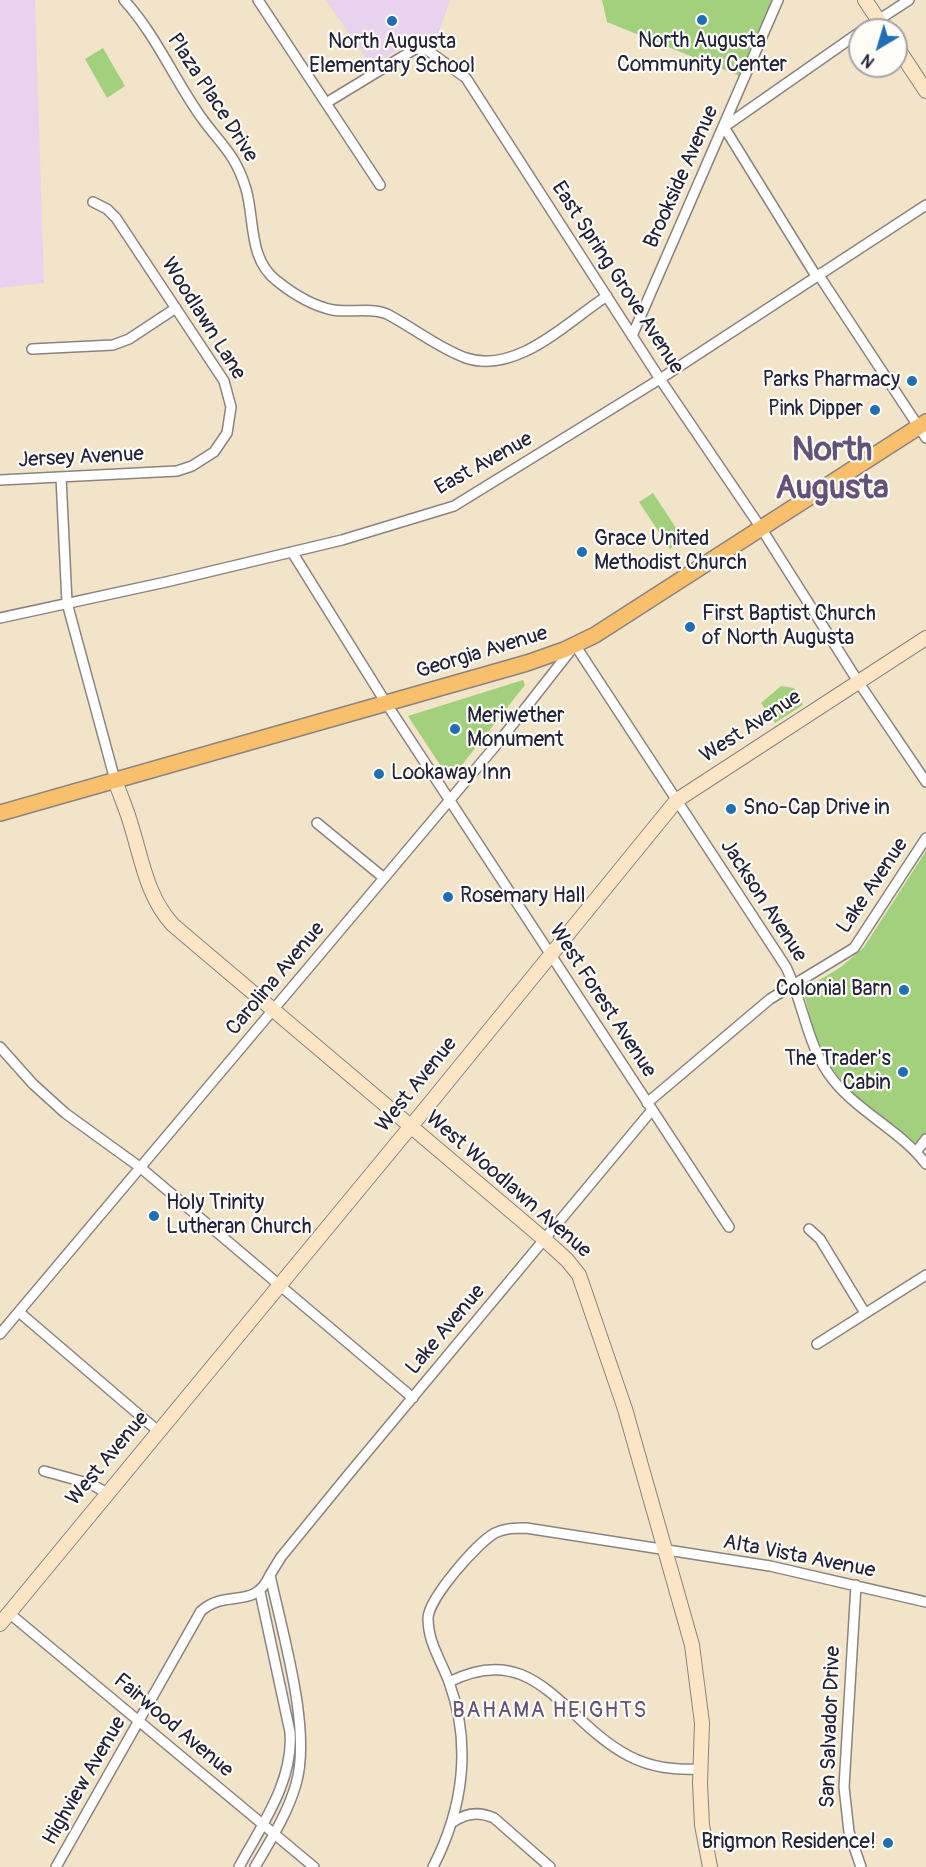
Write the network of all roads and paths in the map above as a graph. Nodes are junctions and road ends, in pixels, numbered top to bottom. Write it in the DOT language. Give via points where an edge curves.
graph roads {
  1 [pos="124,0"];
  2 [pos="258,0"];
  3 [pos="778,0"];
  4 [pos="865,0"];
  5 [pos="909,0"];
  6 [pos="877,18"];
  7 [pos="890,18"];
  8 [pos="848,41"];
  9 [pos="908,64"];
  10 [pos="926,91"];
  11 [pos="326,103"];
  12 [pos="724,127"];
  13 [pos="380,185"];
  14 [pos="93,202"];
  15 [pos="926,205"];
  16 [pos="817,275"];
  17 [pos="607,296"];
  18 [pos="176,308"];
  19 [pos="632,336"];
  20 [pos="32,349"];
  21 [pos="660,379"];
  22 [pos="923,429"];
  23 [pos="164,471"];
  24 [pos="61,477"];
  25 [pos="0,480"];
  26 [pos="761,528"];
  27 [pos="292,552"];
  28 [pos="67,603"];
  29 [pos="0,618"];
  30 [pos="926,638"];
  31 [pos="575,645"];
  32 [pos="859,683"];
  33 [pos="386,703"];
  34 [pos="115,780"];
  35 [pos="926,782"];
  36 [pos="449,799"];
  37 [pos="676,800"];
  38 [pos="0,813"];
  39 [pos="317,823"];
  40 [pos="926,838"];
  41 [pos="384,878"];
  42 [pos="550,954"];
  43 [pos="795,986"];
  44 [pos="273,1011"];
  45 [pos="0,1047"];
  46 [pos="650,1106"];
  47 [pos="410,1127"];
  48 [pos="926,1138"];
  49 [pos="916,1152"];
  50 [pos="926,1164"];
  51 [pos="141,1168"];
  52 [pos="729,1227"];
  53 [pos="809,1229"];
  54 [pos="545,1240"];
  55 [pos="926,1275"];
  56 [pos="279,1284"];
  57 [pos="19,1312"];
  58 [pos="865,1312"];
  59 [pos="0,1334"];
  60 [pos="817,1344"];
  61 [pos="412,1398"];
  62 [pos="158,1431"];
  63 [pos="44,1471"];
  64 [pos="107,1493"];
  65 [pos="665,1551"];
  66 [pos="270,1575"];
  67 [pos="856,1585"];
  68 [pos="260,1592"];
  69 [pos="926,1602"];
  70 [pos="4,1618"];
  71 [pos="449,1682"];
  72 [pos="139,1721"];
  73 [pos="700,1769"];
  74 [pos="453,1822"];
  75 [pos="263,1824"];
  76 [pos="274,1834"];
  77 [pos="56,1867"];
  78 [pos="239,1867"];
  79 [pos="255,1867"];
  80 [pos="314,1867"];
  81 [pos="433,1867"];
  82 [pos="550,1867"];
  83 [pos="710,1867"];
  84 [pos="861,1867"];
  1 -- 17 [label="street, Plaza Place Drive" via="139,16 202,118 229,150 248,194 261,261 267,273 294,293 333,310 382,312 467,358 492,361 528,349"];
  2 -- 11 [label="street"];
  3 -- 12 [label="street, Brookside Avenue"];
  4 -- 6 [label="street"];
  5 -- 7 [label="street"];
  8 -- 12 [label="street"];
  9 -- 10 [label="street"];
  11 -- 13 [label="street"];
  11 -- 17 [label="street, East Spring Grove Avenue" via="410,51 424,49 435,55 466,78"];
  12 -- 16 [label="street"];
  12 -- 19 [label="street, Brookside Avenue"];
  14 -- 18 [label="street, Woodlawn Lane" via="112,213"];
  15 -- 16 [label="street, East Avenue"];
  16 -- 21 [label="street, East Avenue"];
  16 -- 22 [label="street"];
  17 -- 19 [label="street, East Spring Grove Avenue"];
  18 -- 20 [label="street" via="113,345"];
  18 -- 23 [label="street, Woodlawn Lane" via="224,381 231,416 224,438 208,458 192,466"];
  19 -- 21 [label="street, East Spring Grove Avenue"];
  21 -- 26 [label="street, East Spring Grove Avenue"];
  21 -- 27 [label="street, East Avenue" via="454,506"];
  22 -- 26 [label="main road, Georgia Avenue"];
  23 -- 24 [label="street, Jersey Avenue"];
  24 -- 25 [label="street, Jersey Avenue"];
  24 -- 28 [label="street"];
  26 -- 31 [label="main road, Georgia Avenue"];
  26 -- 32 [label="street, East Spring Grove Avenue"];
  27 -- 28 [label="street, East Avenue"];
  27 -- 33 [label="street, West Forest Avenue"];
  28 -- 29 [label="street, East Avenue"];
  28 -- 34 [label="street"];
  30 -- 32 [label="street, West Avenue"];
  31 -- 33 [label="main road, Georgia Avenue" via="527,663"];
  31 -- 36 [label="street, Carolina Avenue"];
  31 -- 37 [label="street, Jackson Avenue"];
  32 -- 35 [label="street, East Spring Grove Avenue"];
  32 -- 37 [label="street, West Avenue"];
  33 -- 34 [label="main road, Georgia Avenue"];
  33 -- 36 [label="street, West Forest Avenue"];
  34 -- 38 [label="main road, Georgia Avenue"];
  34 -- 44 [label="street, West Woodlawn Avenue" via="149,888 160,909"];
  36 -- 41 [label="street, Carolina Avenue"];
  36 -- 42 [label="street, West Forest Avenue"];
  37 -- 42 [label="street, West Avenue"];
  37 -- 43 [label="street, Jackson Avenue"];
  39 -- 41 [label="street"];
  40 -- 43 [label="street, Lake Avenue" via="854,948"];
  41 -- 44 [label="street, Carolina Avenue"];
  42 -- 46 [label="street, West Forest Avenue"];
  42 -- 47 [label="street, West Avenue"];
  43 -- 46 [label="street, Lake Avenue" via="770,999"];
  43 -- 49 [label="street, Jackson Avenue" via="814,1048 829,1075 850,1098"];
  44 -- 47 [label="street, West Woodlawn Avenue"];
  44 -- 51 [label="street, Carolina Avenue"];
  45 -- 51 [label="street" via="65,1113"];
  46 -- 52 [label="street, West Forest Avenue"];
  46 -- 54 [label="street, Lake Avenue"];
  47 -- 54 [label="street, West Woodlawn Avenue"];
  47 -- 56 [label="street, West Avenue"];
  48 -- 49 [label="street"];
  49 -- 50 [label="street, Jackson Avenue"];
  51 -- 56 [label="street"];
  51 -- 57 [label="street, Carolina Avenue"];
  53 -- 58 [label="street"];
  54 -- 61 [label="street, Lake Avenue"];
  54 -- 65 [label="street, West Woodlawn Avenue" via="574,1267 587,1292"];
  55 -- 58 [label="street"];
  56 -- 61 [label="street"];
  56 -- 62 [label="street, West Avenue"];
  57 -- 59 [label="street, Carolina Avenue"];
  57 -- 62 [label="street"];
  58 -- 60 [label="street"];
  61 -- 66 [label="street, Lake Avenue"];
  62 -- 64 [label="street, West Avenue"];
  63 -- 64 [label="street" via="91,1484"];
  64 -- 70 [label="street, West Avenue"];
  65 -- 67 [label="street, Alta Vista Avenue" via="770,1566"];
  65 -- 71 [label="street, Alta Vista Avenue" via="526,1528 491,1535 438,1592 429,1609 432,1647"];
  65 -- 73 [label="street, West Woodlawn Avenue" via="696,1667 702,1723"];
  66 -- 68 [label="street, Lake Avenue"];
  66 -- 76 [label="street" via="296,1702 301,1748 295,1790"];
  67 -- 69 [label="street, Alta Vista Avenue"];
  67 -- 84 [label="street, San Salvador Drive" via="844,1787 849,1832"];
  68 -- 72 [label="street, Highview Avenue" via="247,1598 220,1599 201,1611"];
  68 -- 75 [label="street" via="290,1739 281,1785"];
  70 -- 72 [label="street, Fairwood Avenue"];
  71 -- 73 [label="street" via="485,1669 512,1671 543,1688 630,1756 663,1768"];
  71 -- 74 [label="street, Alta Vista Avenue" via="459,1717 463,1753"];
  72 -- 75 [label="street, Fairwood Avenue"];
  72 -- 77 [label="street, Highview Avenue"];
  73 -- 83 [label="street, West Woodlawn Avenue" via="702,1825"];
  74 -- 81 [label="street, Alta Vista Avenue"];
  74 -- 82 [label="street" via="465,1815 485,1814 494,1818"];
  75 -- 76 [label="street, Fairwood Avenue"];
  75 -- 78 [label="street"];
  76 -- 79 [label="street"];
  76 -- 80 [label="street, Fairwood Avenue"];
}
